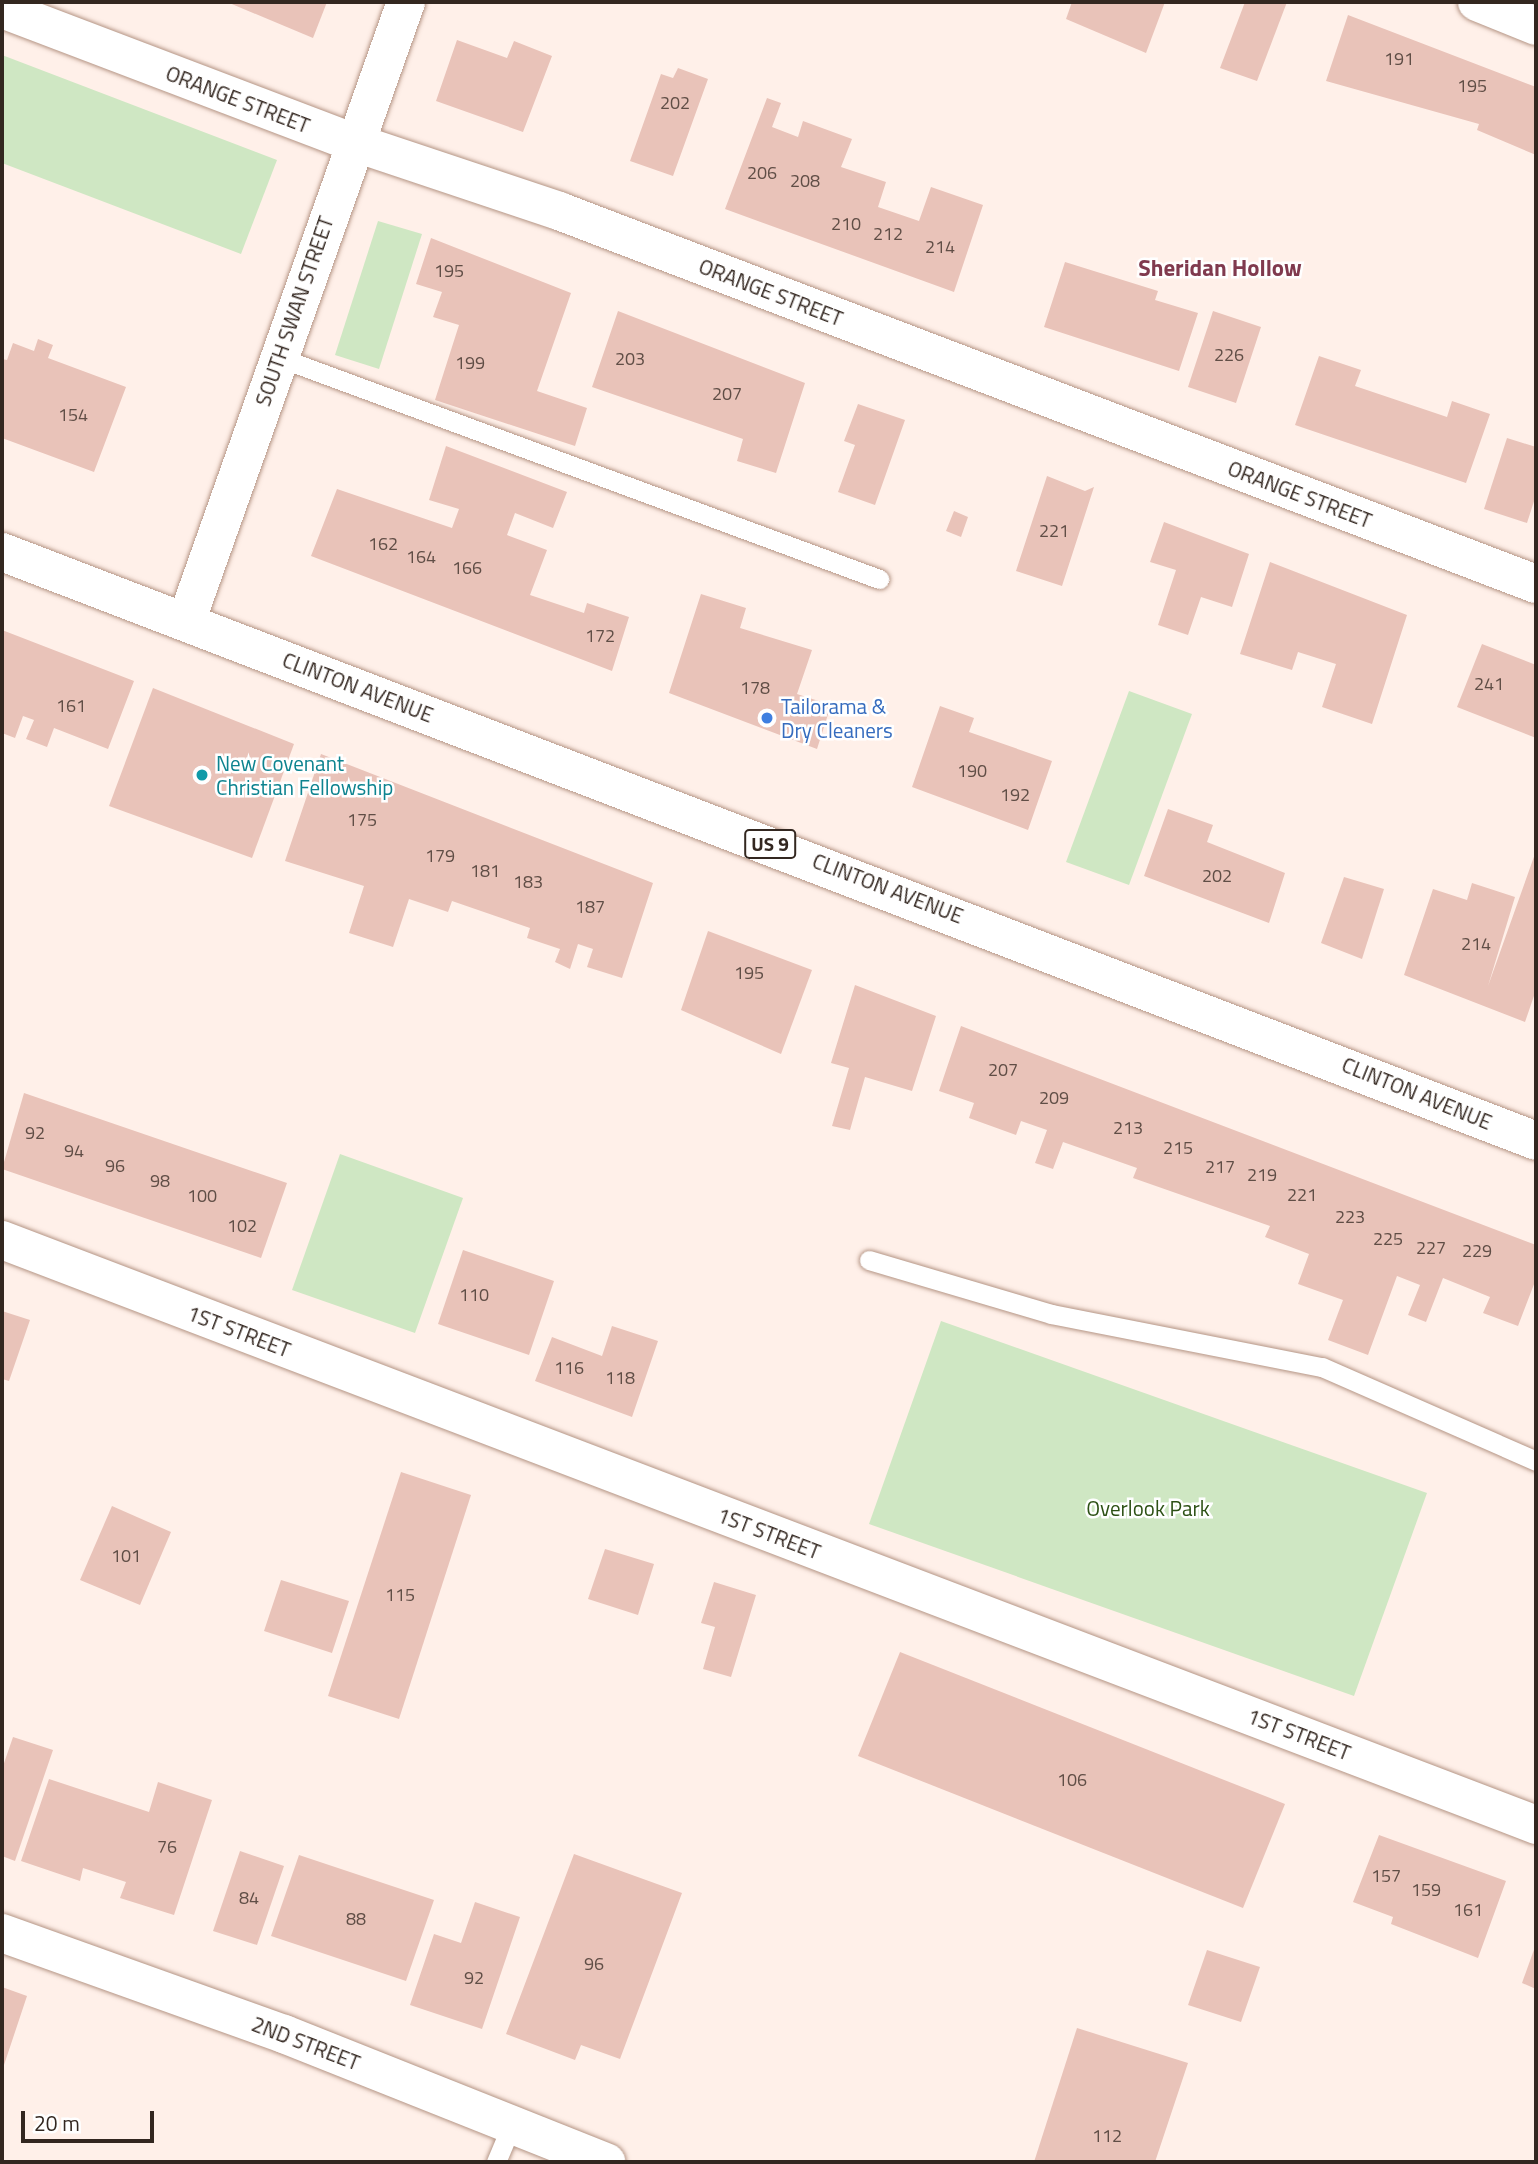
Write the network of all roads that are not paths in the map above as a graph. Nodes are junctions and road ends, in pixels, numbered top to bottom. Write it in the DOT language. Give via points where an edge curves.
graph roads {
  1 [pos="406,2"];
  2 [pos="1477,2"];
  3 [pos="2,9"];
  4 [pos="1536,26"];
  5 [pos="353,142"];
  6 [pos="278,357"];
  7 [pos="2,552"];
  8 [pos="879,579"];
  9 [pos="1536,584"];
  10 [pos="186,622"];
  11 [pos="1536,1141"];
  12 [pos="2,1240"];
  13 [pos="869,1260"];
  14 [pos="1536,1461"];
  15 [pos="1536,1825"];
  16 [pos="2,1933"];
  17 [pos="512,2124"];
  18 [pos="496,2162"];
  19 [pos="606,2162"];
  1 -- 5 [label="street, SOUTH SWAN STREET"];
  2 -- 4 [label="street"];
  3 -- 5 [label="street, ORANGE STREET"];
  5 -- 6 [label="street, SOUTH SWAN STREET"];
  5 -- 9 [label="street, ORANGE STREET" via="559,211"];
  6 -- 8 [label="lane"];
  6 -- 10 [label="street, SOUTH SWAN STREET"];
  7 -- 10 [label="street, CLINTON AVENUE / US 9"];
  10 -- 11 [label="street, CLINTON AVENUE / US 9"];
  12 -- 15 [label="street, 1ST STREET"];
  13 -- 14 [label="lane" via="1051,1314 1322,1367"];
  16 -- 17 [label="street, 2ND STREET" via="284,2034"];
  17 -- 18 [label="lane"];
  17 -- 19 [label="street, 2ND STREET"];
}
